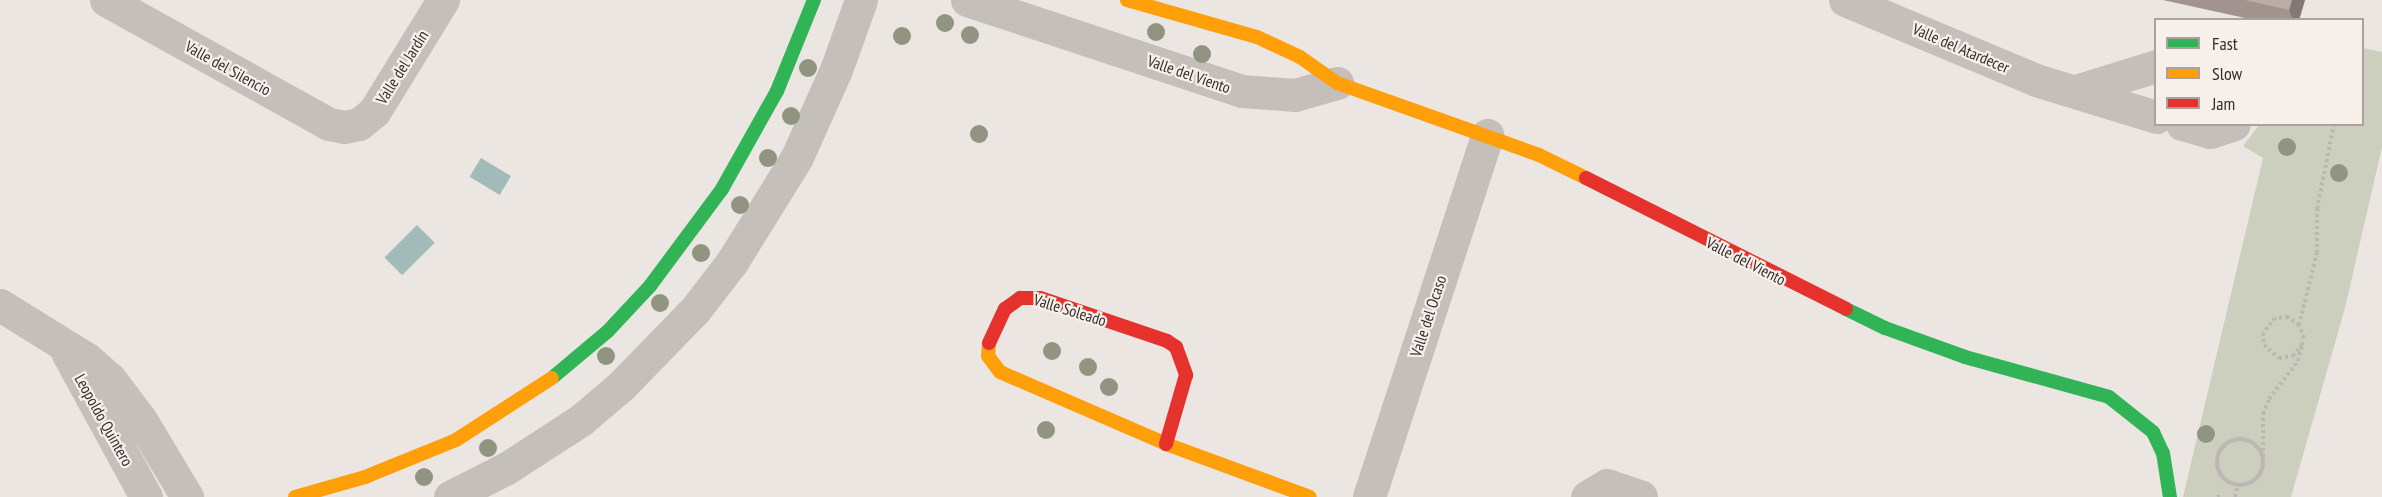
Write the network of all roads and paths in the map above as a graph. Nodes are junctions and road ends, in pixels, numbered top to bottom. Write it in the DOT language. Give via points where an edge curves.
graph roads {
  1 [pos="106,0"];
  2 [pos="443,0"];
  3 [pos="813,0"];
  4 [pos="861,0"];
  5 [pos="967,0"];
  6 [pos="1128,0"];
  7 [pos="1845,0"];
  8 [pos="1048,12"];
  9 [pos="2154,67"];
  10 [pos="1337,83"];
  11 [pos="2079,90"];
  12 [pos="2154,116"];
  13 [pos="2189,126"];
  14 [pos="2228,126"];
  15 [pos="2334,126"];
  16 [pos="353,127"];
  17 [pos="1487,135"];
  18 [pos="0,305"];
  19 [pos="2299,325"];
  20 [pos="61,343"];
  21 [pos="2302,345"];
  22 [pos="1166,444"];
  23 [pos="2264,457"];
  24 [pos="2238,485"];
  25 [pos="1295,495"];
  26 [pos="146,497"];
  27 [pos="187,497"];
  28 [pos="295,497"];
  29 [pos="450,497"];
  30 [pos="1369,497"];
  31 [pos="1587,497"];
  32 [pos="1641,497"];
  33 [pos="2170,497"];
  34 [pos="2235,497"];
  1 -- 16 [label="street, Valle del Silencio" via="329,124"];
  2 -- 16 [label="street, Valle del Jardín" via="374,112"];
  3 -- 28 [label="street" via="777,91 722,189 650,286 608,331 536,391 456,440 365,477"];
  4 -- 29 [label="street" via="836,70 797,157 744,245 695,310 621,386 581,420 507,468"];
  5 -- 8 [label="street, Valle del Viento"];
  6 -- 10 [label="street, Valle del Viento" via="1257,37 1300,57"];
  7 -- 11 [label="street, Valle del Atardecer" via="2036,80"];
  8 -- 10 [label="street, Valle del Viento" via="1242,91 1294,95"];
  9 -- 11 [label="street"];
  10 -- 17 [label="street, Valle del Viento"];
  11 -- 12 [label="street, Valle del Atardecer"];
  13 -- 14 [label="street" via="2210,132"];
  15 -- 19 [label="path" via="2317,209 2318,253"];
  17 -- 30 [label="street, Valle del Ocaso"];
  17 -- 33 [label="street, Valle del Viento" via="1539,155 1885,328 1965,357 2109,397 2153,432 2163,453"];
  18 -- 20 [label="street, Leopoldo Quintero"];
  19 -- 21 [label="path"];
  19 -- 21 [label="path" via="2288,317 2275,318 2262,339 2268,351 2279,358 2293,356"];
  20 -- 26 [label="street, Leopoldo Quintero"];
  20 -- 27 [label="street, Leopoldo Quintero" via="87,359 126,399"];
  21 -- 23 [label="path" via="2298,361 2269,399 2264,414"];
  22 -- 22 [label="street, Valle Soleado" via="1186,375 1176,347 1040,298 1020,298 1005,309 988,346 988,356 1000,372"];
  22 -- 25 [label="street, Valle Soleado"];
  23 -- 24 [label="path" via="2256,479"];
  23 -- 24 [label="path" via="2255,444 2242,438 2222,447 2218,469 2227,481"];
  24 -- 34 [label="path"];
  31 -- 32 [label="street" via="1607,485"];
}
